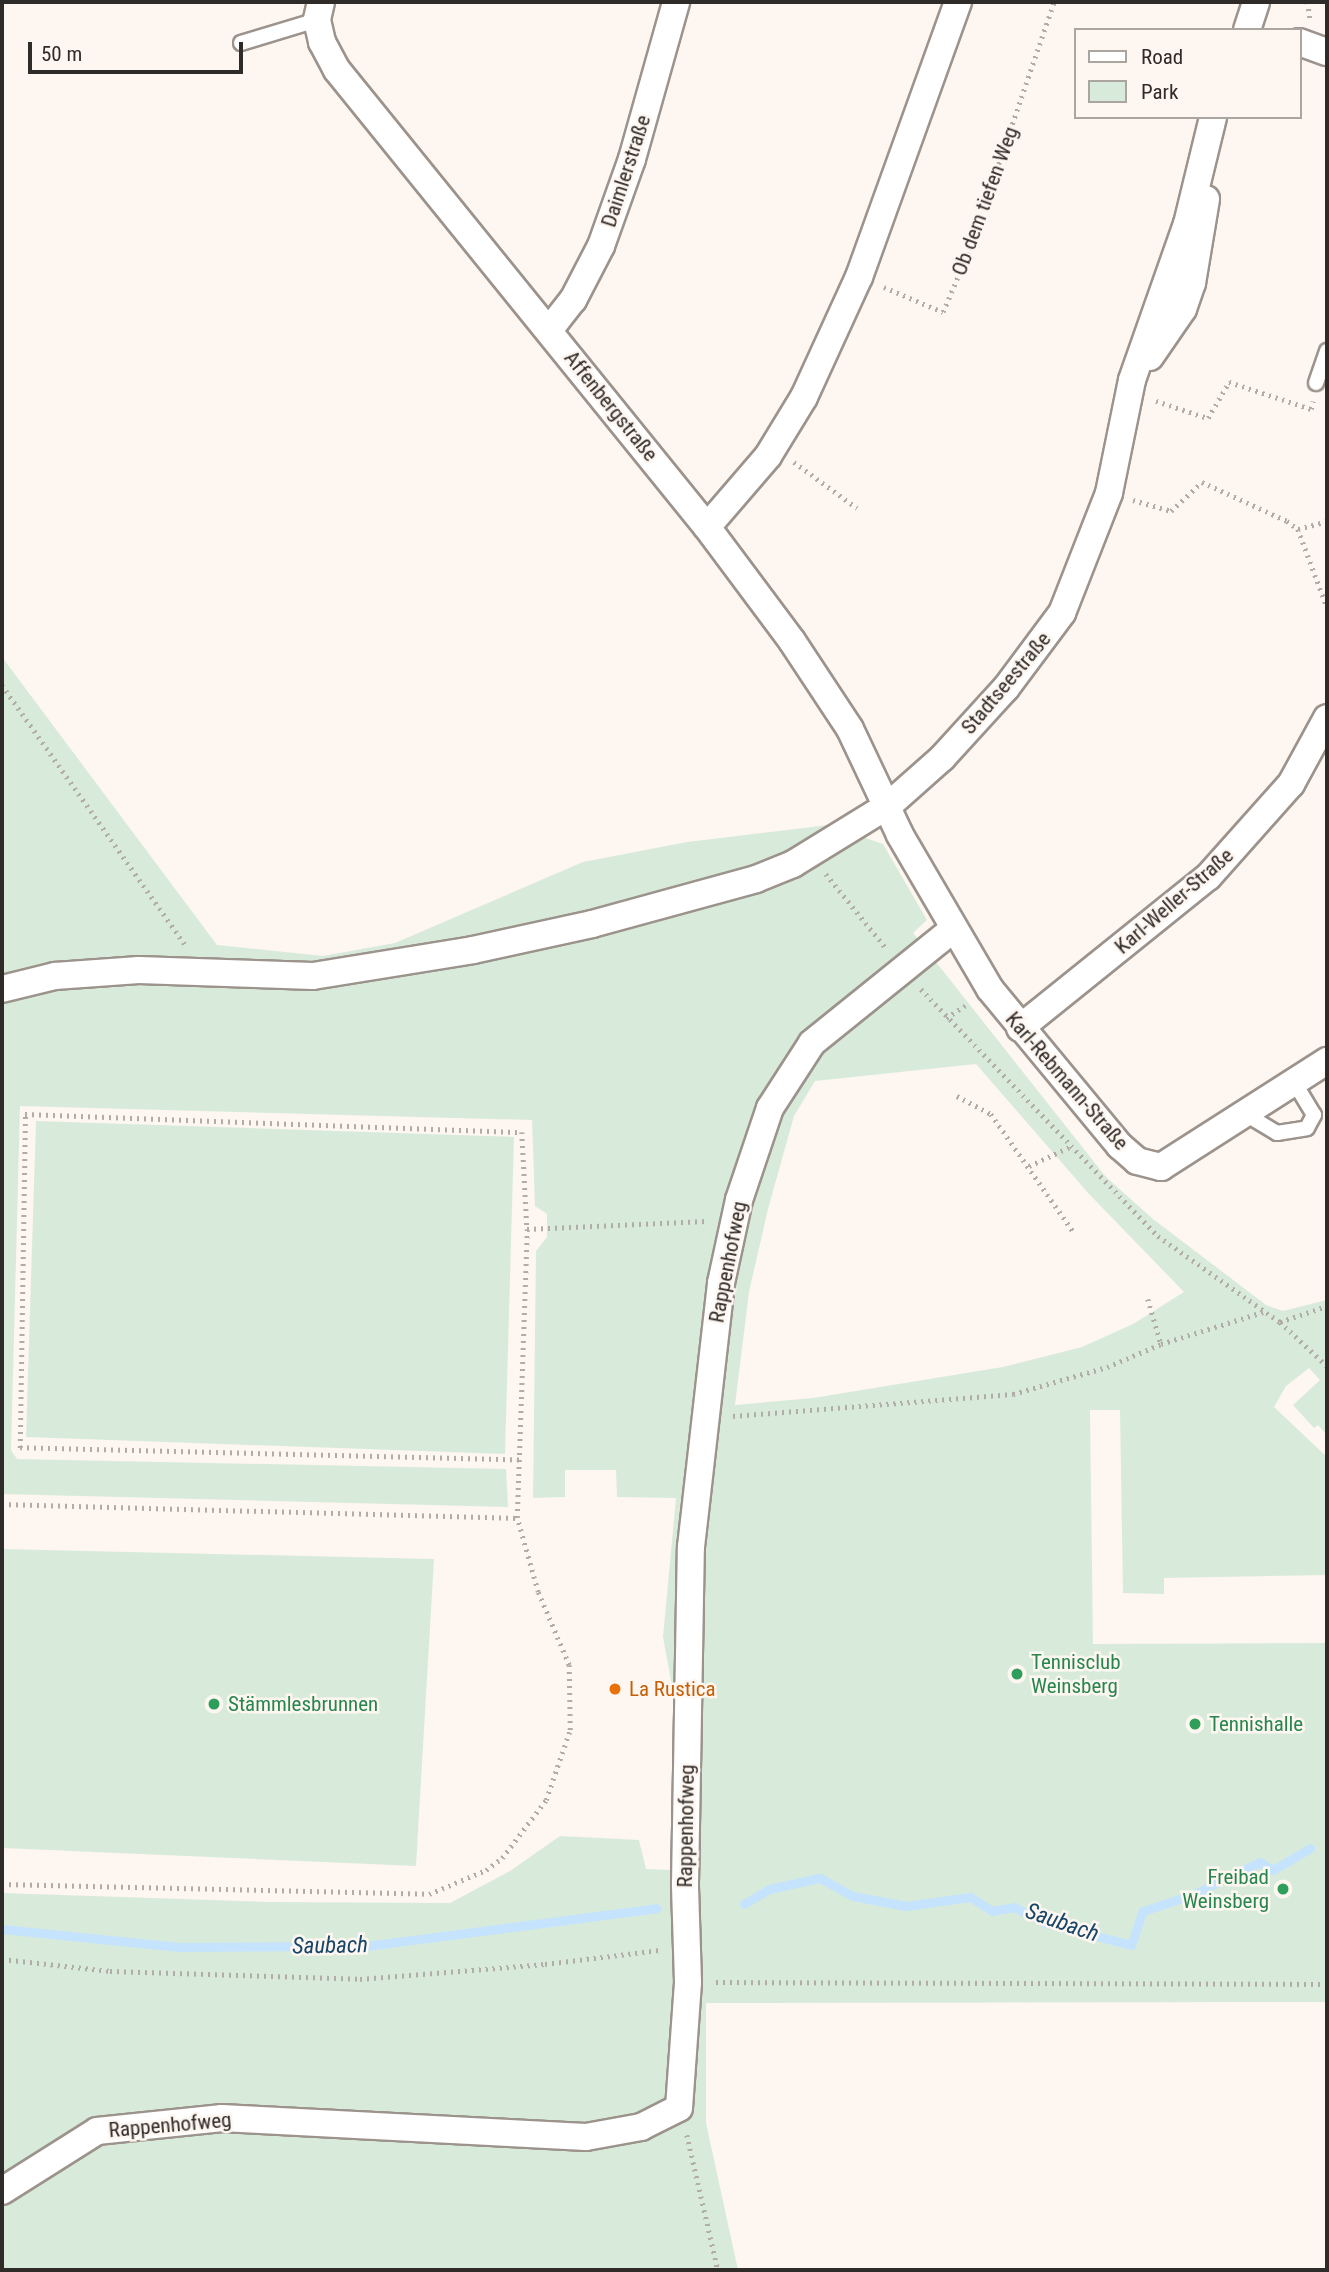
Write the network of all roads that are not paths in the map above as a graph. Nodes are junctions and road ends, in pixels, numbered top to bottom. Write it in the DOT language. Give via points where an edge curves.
graph roads {
  1 [pos="676,2"];
  2 [pos="958,2"];
  3 [pos="319,11"];
  4 [pos="241,43"];
  5 [pos="1301,43"];
  6 [pos="1327,52"];
  7 [pos="1213,119"];
  8 [pos="550,329"];
  9 [pos="1327,351"];
  10 [pos="1316,383"];
  11 [pos="707,527"];
  12 [pos="1327,719"];
  13 [pos="889,805"];
  14 [pos="952,930"];
  15 [pos="2,989"];
  16 [pos="1020,1028"];
  17 [pos="1327,1061"];
  18 [pos="1295,1083"];
  19 [pos="1247,1115"];
  20 [pos="2,2191"];
  1 -- 8 [label="street, Daimlerstraße" via="632,159 601,246 573,300"];
  2 -- 11 [label="street" via="859,276 804,397 773,447"];
  3 -- 4 [label="lane"];
  3 -- 8 [label="street, Affenbergstraße" via="322,42 337,70"];
  5 -- 6 [label="street"];
  7 -- 13 [label="street, Stadtseestraße" via="1187,225 1131,386 1109,494 1062,613 1006,688 942,758"];
  8 -- 11 [label="street, Affenbergstraße"];
  9 -- 10 [label="lane"];
  11 -- 13 [label="street, Affenbergstraße" via="850,729"];
  12 -- 16 [label="street, Karl-Weller-Straße" via="1291,784 1208,877"];
  13 -- 14 [label="street, Karl-Rebmann-Straße"];
  13 -- 15 [label="street, Stadtseestraße" via="817,850 757,879 593,924 313,976 139,970 55,976"];
  14 -- 16 [label="street, Karl-Rebmann-Straße"];
  14 -- 20 [label="street, Rappenhofweg" via="812,1044 770,1108 735,1219 721,1283 691,1547 688,1982 679,2108 641,2127 586,2137 222,2118 97,2131"];
  16 -- 19 [label="street, Karl-Rebmann-Straße" via="1119,1146 1150,1167 1170,1162 1231,1118"];
  17 -- 18 [label="street, Karl-Rebmann-Straße"];
  18 -- 19 [label="street, Karl-Rebmann-Straße"];
  18 -- 19 [label="lane" via="1314,1115 1307,1128 1277,1133"];
}
